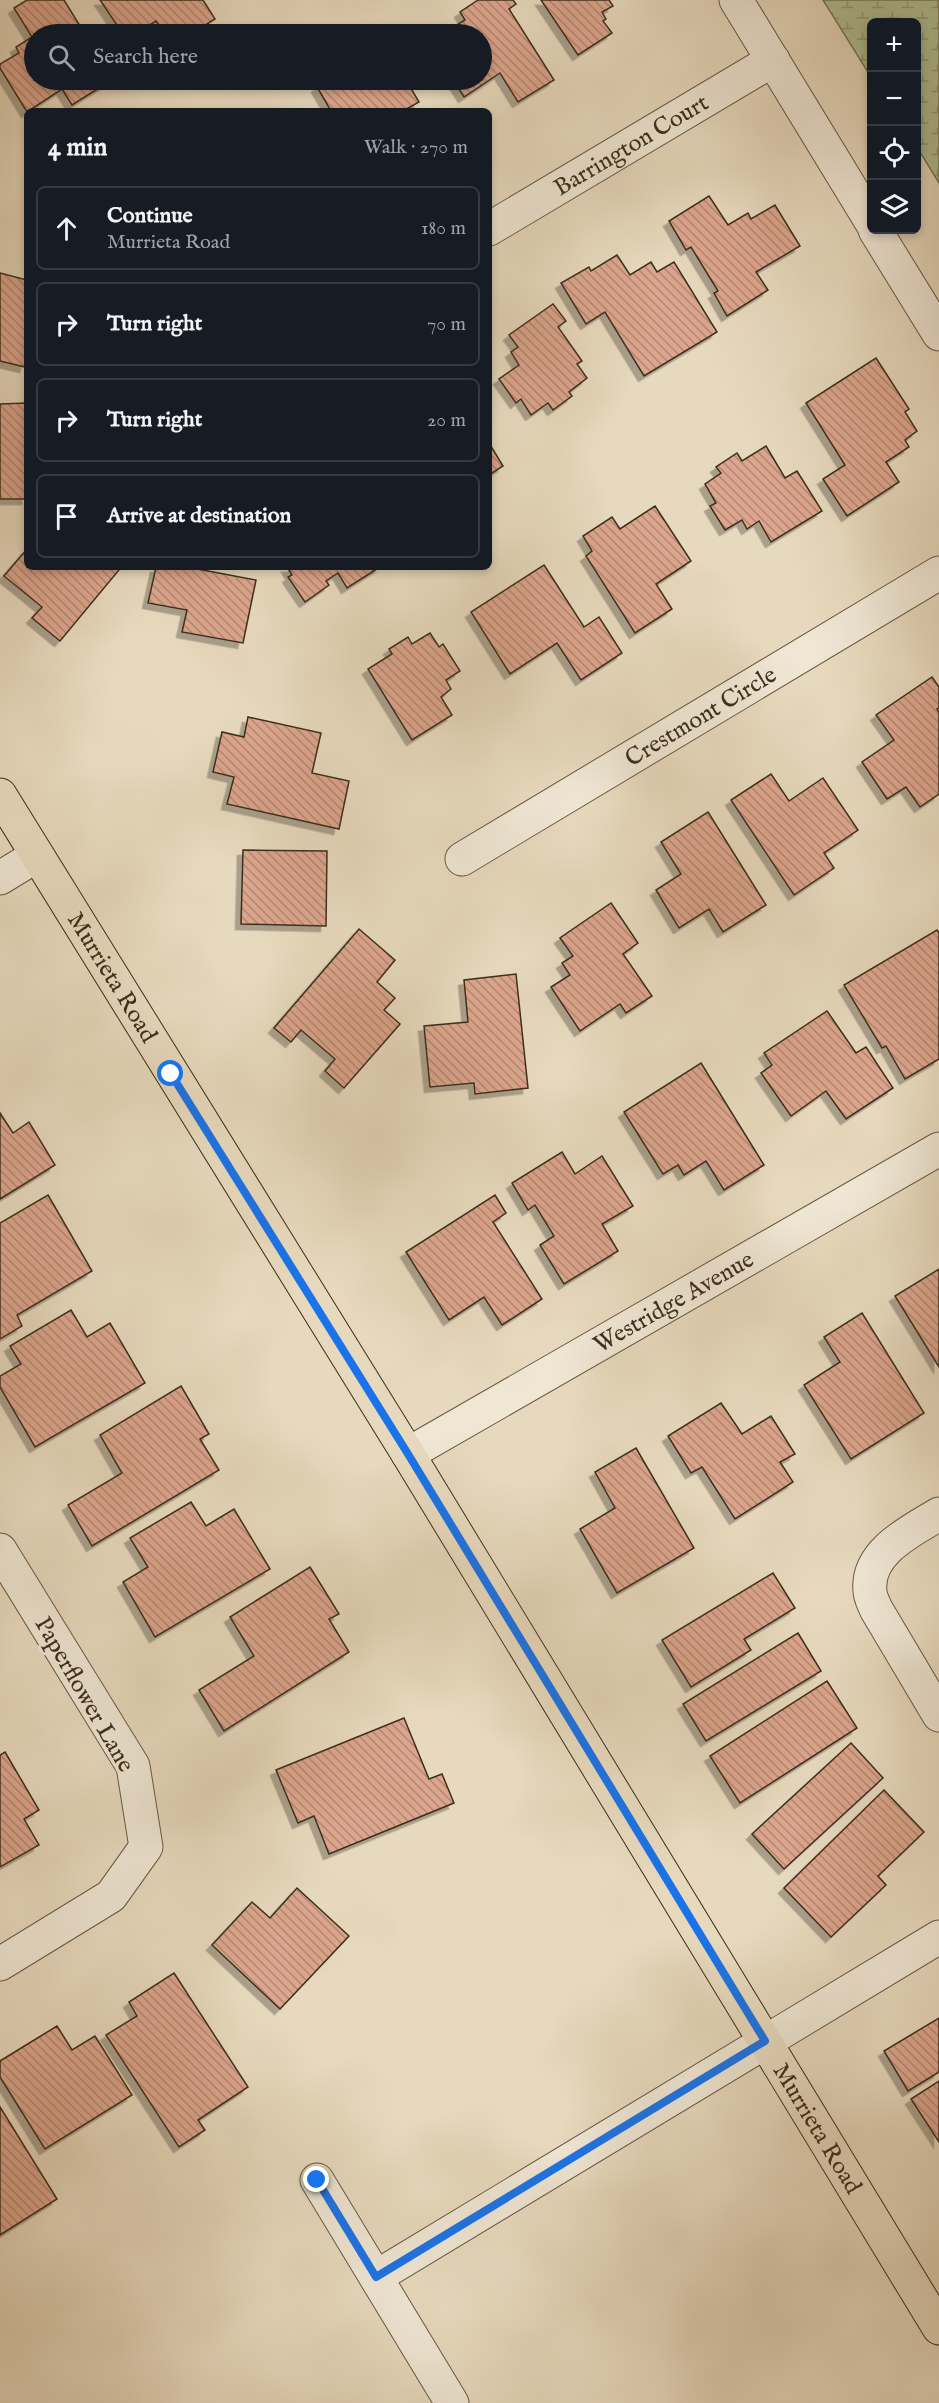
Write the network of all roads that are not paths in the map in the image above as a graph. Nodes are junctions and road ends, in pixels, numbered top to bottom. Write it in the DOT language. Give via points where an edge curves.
graph roads {
  1 [pos="736,0"];
  2 [pos="773,60"];
  3 [pos="867,215"];
  4 [pos="492,227"];
  5 [pos="878,234"];
  6 [pos="939,334"];
  7 [pos="939,573"];
  8 [pos="0,795"];
  9 [pos="36,856"];
  10 [pos="462,859"];
  11 [pos="0,878"];
  12 [pos="939,1149"];
  13 [pos="408,1454"];
  14 [pos="939,1514"];
  15 [pos="0,1550"];
  16 [pos="939,1715"];
  17 [pos="939,1937"];
  18 [pos="0,1964"];
  19 [pos="765,2041"];
  20 [pos="317,2180"];
  21 [pos="376,2277"];
  22 [pos="939,2328"];
  23 [pos="452,2403"];
  1 -- 2 [label="street"];
  2 -- 3 [label="street"];
  2 -- 4 [label="street, Barrington Court"];
  5 -- 6 [label="street"];
  7 -- 10 [label="street, Crestmont Circle"];
  8 -- 9 [label="main road, Murrieta Road"];
  9 -- 11 [label="street"];
  9 -- 13 [label="main road, Murrieta Road"];
  12 -- 13 [label="street, Westridge Avenue"];
  13 -- 19 [label="main road, Murrieta Road"];
  14 -- 16 [label="street" via="893,1544 872,1567 869,1592"];
  15 -- 18 [label="street, Paperflower Lane" via="133,1766 146,1847 111,1896"];
  17 -- 19 [label="street"];
  19 -- 21 [label="street"];
  19 -- 22 [label="main road, Murrieta Road"];
  20 -- 21 [label="street"];
  21 -- 23 [label="street"];
}
